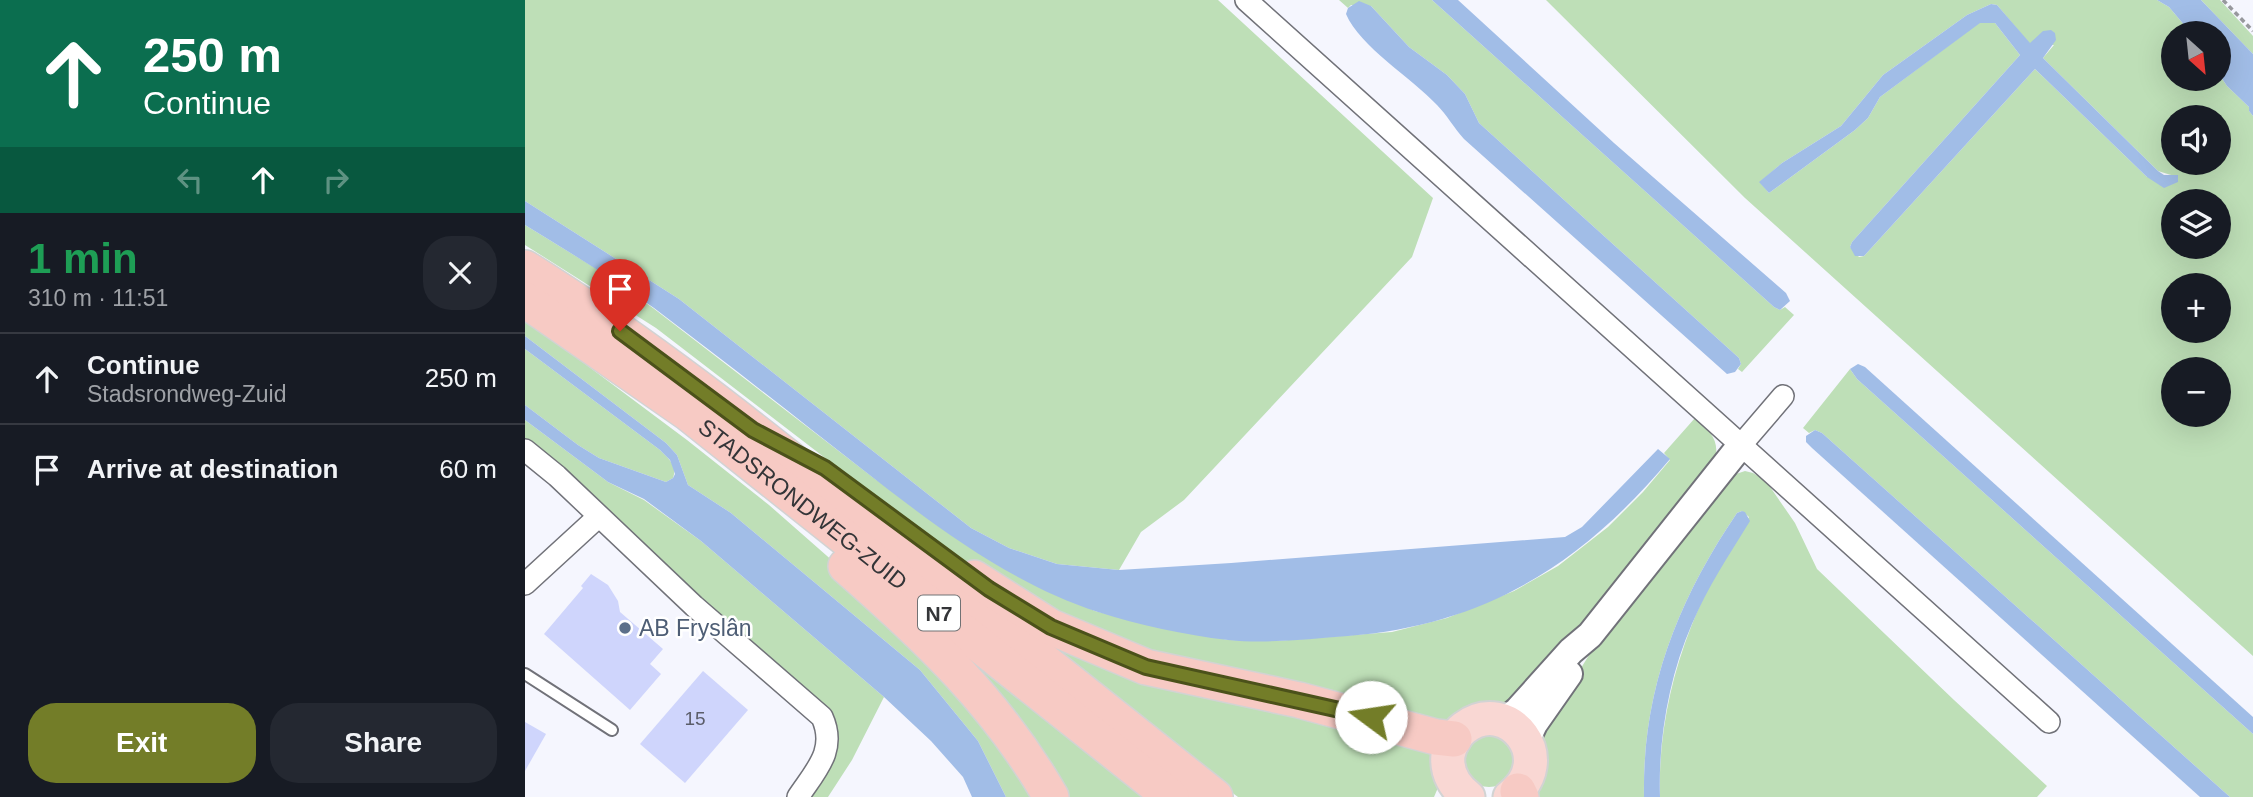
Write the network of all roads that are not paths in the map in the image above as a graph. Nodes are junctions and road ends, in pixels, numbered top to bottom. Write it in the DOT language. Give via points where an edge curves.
graph roads {
  1 [pos="1246,0"];
  2 [pos="525,268"];
  3 [pos="525,299"];
  4 [pos="1783,396"];
  5 [pos="708,429"];
  6 [pos="753,430"];
  7 [pos="1741,445"];
  8 [pos="525,450"];
  9 [pos="598,517"];
  10 [pos="525,584"];
  11 [pos="525,674"];
  12 [pos="2049,722"];
  13 [pos="612,730"];
  14 [pos="1515,731"];
  15 [pos="1454,739"];
  16 [pos="1457,792"];
  17 [pos="1516,795"];
  18 [pos="798,797"];
  19 [pos="1051,797"];
  20 [pos="1171,797"];
  21 [pos="1215,797"];
  1 -- 7 [label="street"];
  2 -- 6 [label="highway, STADSRONDWEG-ZUID / N7" via="665,363"];
  3 -- 5 [label="highway, STADSRONDWEG-ZUID / N7"];
  4 -- 7 [label="street"];
  5 -- 19 [label="highway, N7" via="757,488 971,684 1014,737"];
  5 -- 20 [label="highway, STADSRONDWEG-ZUID / N7"];
  6 -- 15 [label="highway, N7" via="825,468 989,589 1072,638 1146,667"];
  6 -- 21 [label="highway, STADSRONDWEG-ZUID / N7"];
  7 -- 12 [label="street"];
  7 -- 14 [label="street" via="1590,635 1581,658 1534,724"];
  8 -- 9 [label="street"];
  9 -- 10 [label="street"];
  9 -- 18 [label="street" via="822,717 828,745"];
  11 -- 13 [label="lane"];
  14 -- 15 [label="main road" via="1480,720"];
  14 -- 17 [label="main road" via="1530,751 1529,772"];
  15 -- 16 [label="main road" via="1448,768"];
}
